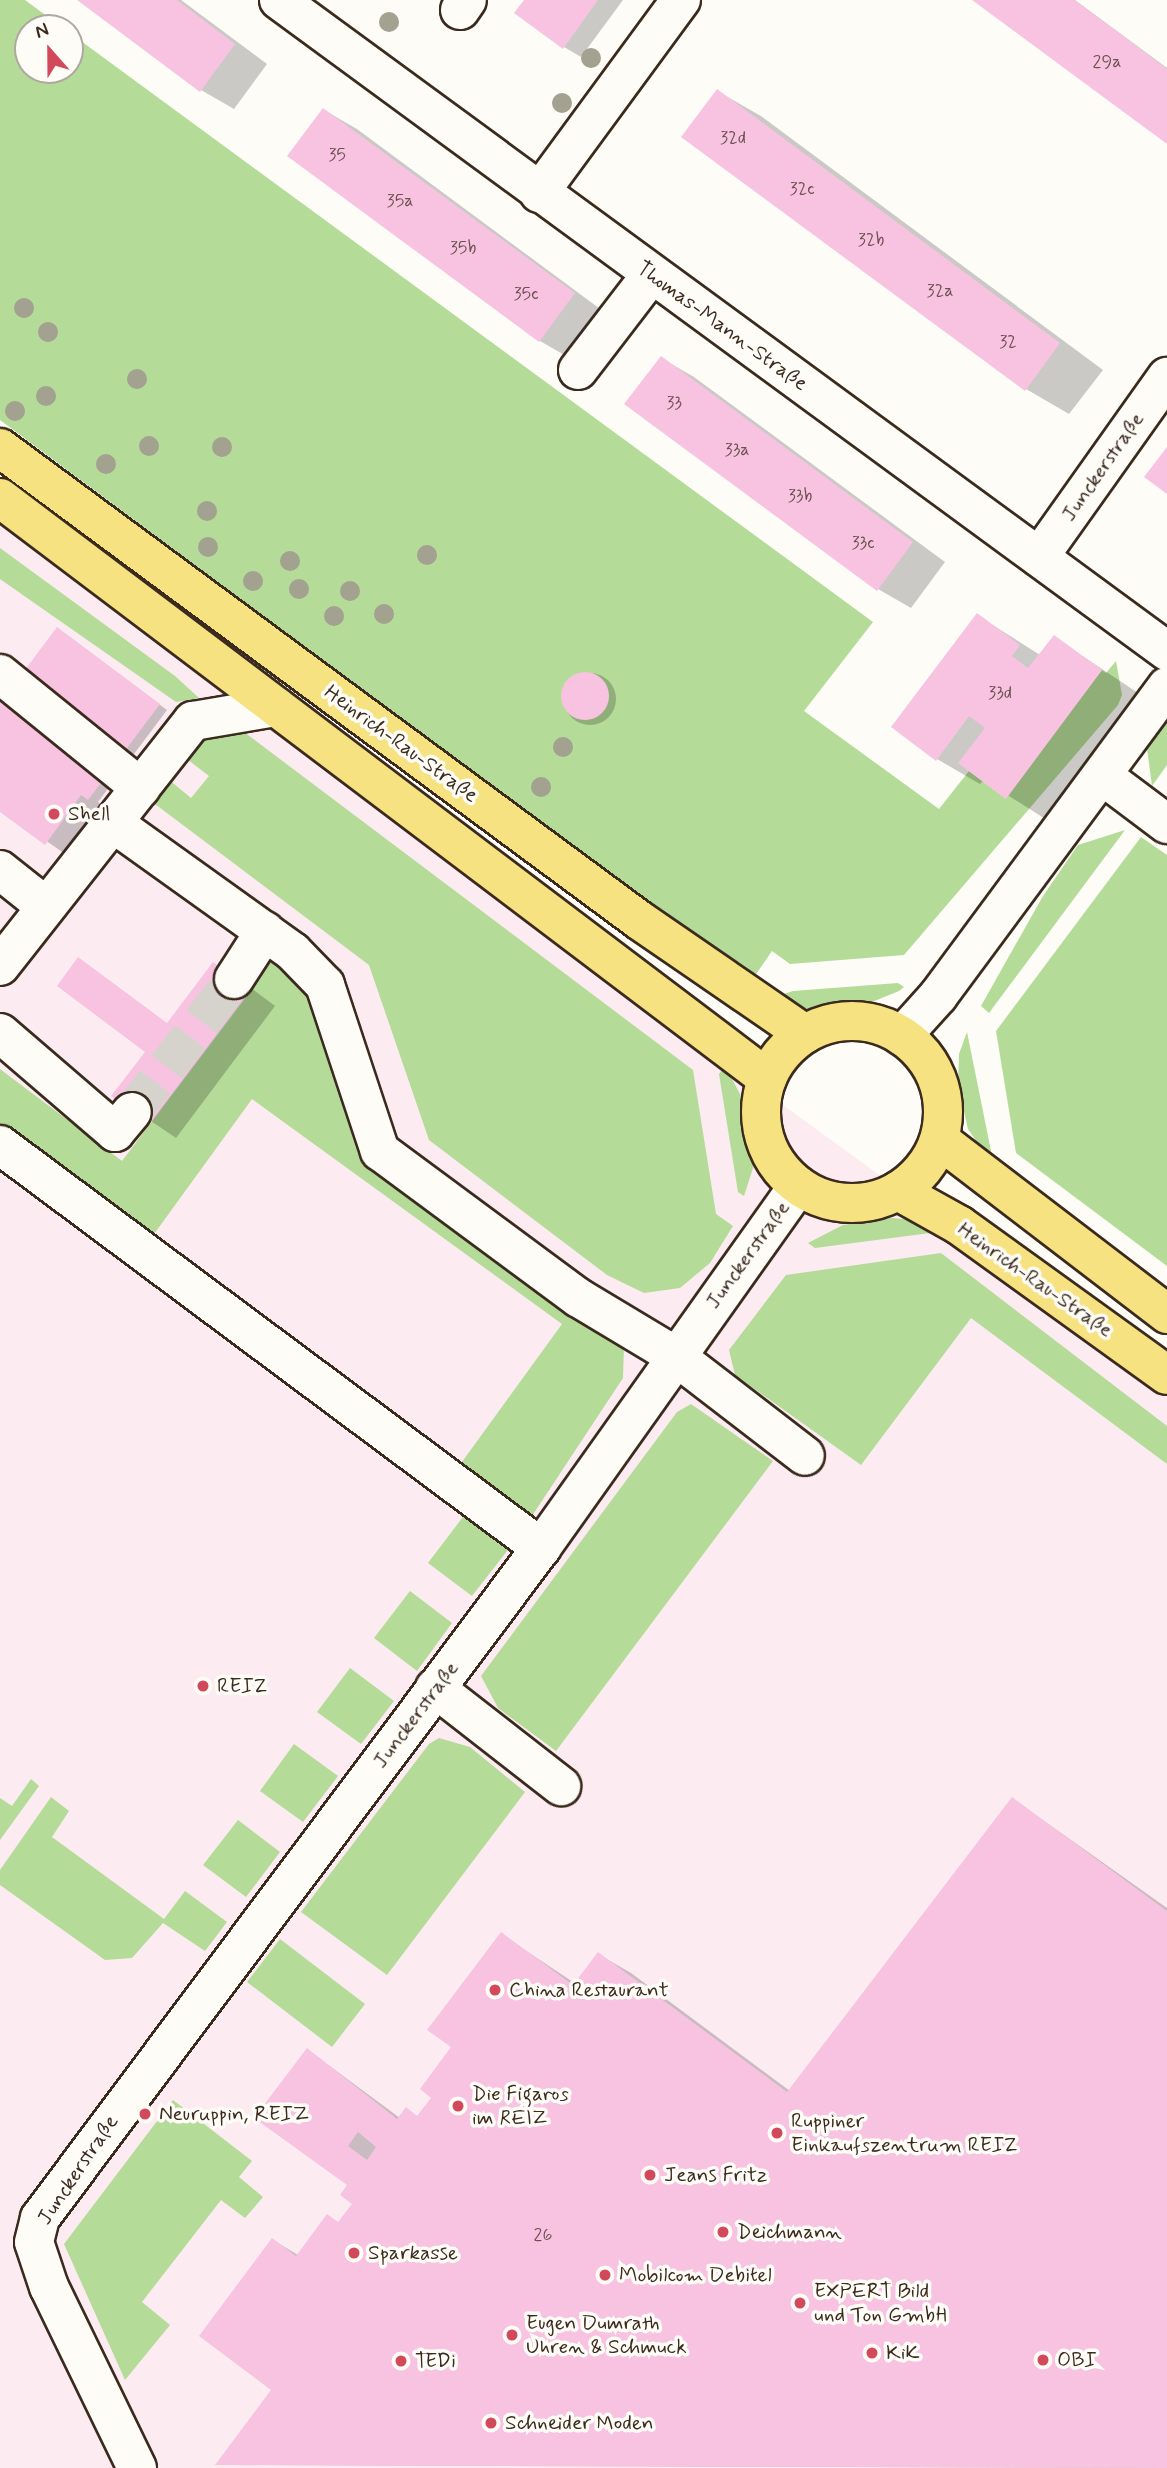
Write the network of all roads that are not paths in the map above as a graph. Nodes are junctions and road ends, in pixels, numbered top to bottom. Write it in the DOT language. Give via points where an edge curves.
graph roads {
  1 [pos="279,0"];
  2 [pos="681,0"];
  3 [pos="539,192"];
  4 [pos="652,275"];
  5 [pos="578,370"];
  6 [pos="1167,377"];
  7 [pos="0,448"];
  8 [pos="0,498"];
  9 [pos="1039,557"];
  10 [pos="1167,651"];
  11 [pos="0,674"];
  12 [pos="1167,686"];
  13 [pos="276,707"];
  14 [pos="1103,776"];
  15 [pos="141,788"];
  16 [pos="113,823"];
  17 [pos="1167,824"];
  18 [pos="0,870"];
  19 [pos="44,905"];
  20 [pos="265,931"];
  21 [pos="0,967"];
  22 [pos="234,979"];
  23 [pos="0,1033"];
  24 [pos="805,1034"];
  25 [pos="902,1036"];
  26 [pos="766,1078"];
  27 [pos="132,1112"];
  28 [pos="941,1141"];
  29 [pos="0,1145"];
  30 [pos="798,1186"];
  31 [pos="898,1191"];
  32 [pos="1167,1314"];
  33 [pos="674,1355"];
  34 [pos="1167,1375"];
  35 [pos="805,1457"];
  36 [pos="541,1548"];
  37 [pos="435,1689"];
  38 [pos="561,1786"];
  39 [pos="138,2468"];
  1 -- 3 [label="street, Thomas-Mann-Straße"];
  2 -- 3 [label="street"];
  3 -- 4 [label="street, Thomas-Mann-Straße"];
  4 -- 5 [label="street"];
  4 -- 9 [label="street, Thomas-Mann-Straße"];
  6 -- 9 [label="street, Junckerstraße"];
  7 -- 24 [label="main road, Heinrich-Rau-Straße" via="639,920"];
  8 -- 13 [label="main road, Heinrich-Rau-Straße"];
  9 -- 10 [label="street, Thomas-Mann-Straße"];
  11 -- 15 [label="street"];
  12 -- 14 [label="street"];
  13 -- 15 [label="street" via="193,721"];
  13 -- 26 [label="main road, Heinrich-Rau-Straße"];
  14 -- 17 [label="street"];
  14 -- 25 [label="street" via="939,996"];
  15 -- 16 [label="street"];
  16 -- 19 [label="street"];
  16 -- 20 [label="street"];
  18 -- 19 [label="street"];
  19 -- 21 [label="street"];
  20 -- 22 [label="street"];
  20 -- 33 [label="street" via="325,985 380,1151 579,1298"];
  23 -- 27 [label="street" via="115,1132"];
  24 -- 25 [label="main road" via="854,1022 884,1027"];
  24 -- 26 [label="main road"];
  25 -- 28 [label="main road" via="919,1050 940,1088"];
  26 -- 30 [label="main road" via="763,1131 769,1152"];
  28 -- 31 [label="main road" via="922,1170"];
  28 -- 32 [label="main road"];
  29 -- 36 [label="street"];
  30 -- 31 [label="main road" via="815,1196 853,1203 877,1201"];
  30 -- 33 [label="street, Junckerstraße"];
  31 -- 34 [label="main road, Heinrich-Rau-Straße" via="959,1225"];
  33 -- 35 [label="street"];
  33 -- 36 [label="street, Junckerstraße"];
  36 -- 37 [label="street, Junckerstraße"];
  37 -- 38 [label="street"];
  37 -- 39 [label="street, Junckerstraße" via="40,2218 34,2242 49,2287"];
}
